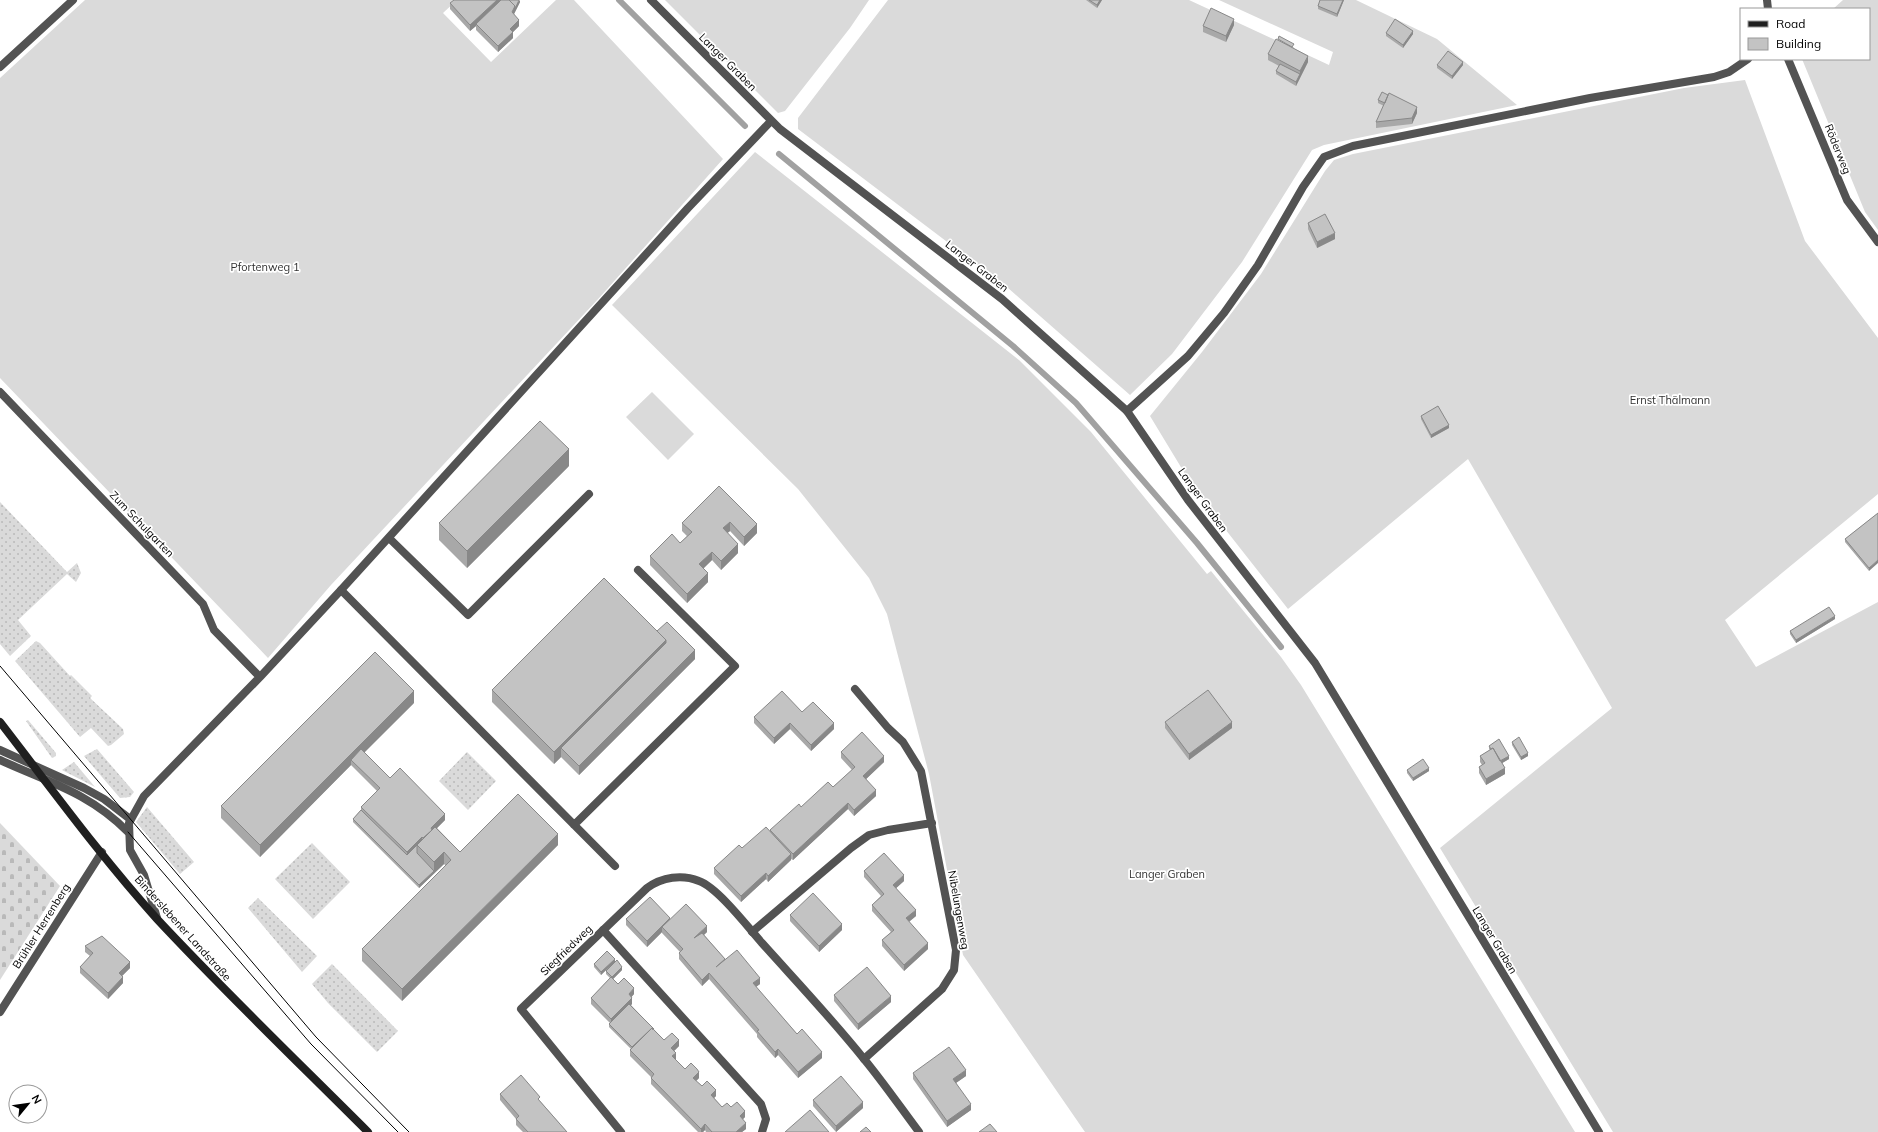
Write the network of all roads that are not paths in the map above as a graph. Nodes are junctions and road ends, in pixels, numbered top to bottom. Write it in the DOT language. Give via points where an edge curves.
graph roads {
  1 [pos="73,0"];
  2 [pos="651,0"];
  3 [pos="1747,60"];
  4 [pos="1788,60"];
  5 [pos="0,67"];
  6 [pos="771,121"];
  7 [pos="1878,242"];
  8 [pos="0,392"];
  9 [pos="1127,411"];
  10 [pos="589,494"];
  11 [pos="389,538"];
  12 [pos="638,570"];
  13 [pos="341,590"];
  14 [pos="260,677"];
  15 [pos="855,688"];
  16 [pos="0,722"];
  17 [pos="0,750"];
  18 [pos="0,760"];
  19 [pos="33,765"];
  20 [pos="43,778"];
  21 [pos="130,819"];
  22 [pos="932,823"];
  23 [pos="574,825"];
  24 [pos="128,832"];
  25 [pos="102,852"];
  26 [pos="615,866"];
  27 [pos="156,918"];
  28 [pos="603,930"];
  29 [pos="752,932"];
  30 [pos="0,1012"];
  31 [pos="864,1059"];
  32 [pos="368,1132"];
  33 [pos="621,1132"];
  34 [pos="762,1132"];
  35 [pos="919,1132"];
  36 [pos="1599,1132"];
  1 -- 5 [label="street"];
  2 -- 6 [label="street, Langer Graben"];
  3 -- 9 [label="street" via="1730,72 1714,77 1590,98 1353,146 1324,157 1303,187 1258,265 1224,313 1188,356"];
  4 -- 7 [label="street, Röderweg" via="1847,200"];
  6 -- 9 [label="street, Langer Graben" via="1002,299"];
  6 -- 11 [label="street" via="688,208"];
  8 -- 14 [label="street, Zum Schulgarten" via="203,604 214,630"];
  9 -- 36 [label="street, Langer Graben" via="1188,500 1316,663"];
  10 -- 11 [label="street" via="468,615"];
  11 -- 13 [label="street"];
  12 -- 23 [label="street" via="735,666"];
  13 -- 14 [label="street"];
  13 -- 23 [label="street"];
  14 -- 21 [label="street" via="144,796"];
  15 -- 22 [label="street, Nibelungenweg" via="903,742 921,772"];
  16 -- 19 [label="main road, Binderslebener Landstraße"];
  17 -- 19 [label="street"];
  18 -- 20 [label="street"];
  19 -- 20 [label="main road, Binderslebener Landstraße"];
  19 -- 21 [label="street" via="104,799"];
  20 -- 24 [label="street" via="79,794 115,819"];
  20 -- 25 [label="main road, Binderslebener Landstraße"];
  21 -- 24 [label="street"];
  22 -- 29 [label="street" via="869,835"];
  22 -- 31 [label="street, Nibelungenweg" via="956,950 954,970 942,989"];
  23 -- 26 [label="street"];
  24 -- 27 [label="street" via="130,850 144,875"];
  25 -- 27 [label="main road, Binderslebener Landstraße"];
  25 -- 30 [label="street, Brühler Herrenberg"];
  27 -- 32 [label="main road, Binderslebener Landstraße"];
  28 -- 29 [label="street" via="647,888 666,879 683,877 700,881 712,889"];
  28 -- 33 [label="street, Siegfriedweg" via="521,1009"];
  28 -- 34 [label="street, Siegfriedweg" via="761,1104 766,1119"];
  29 -- 31 [label="street"];
  31 -- 35 [label="street"];
}
